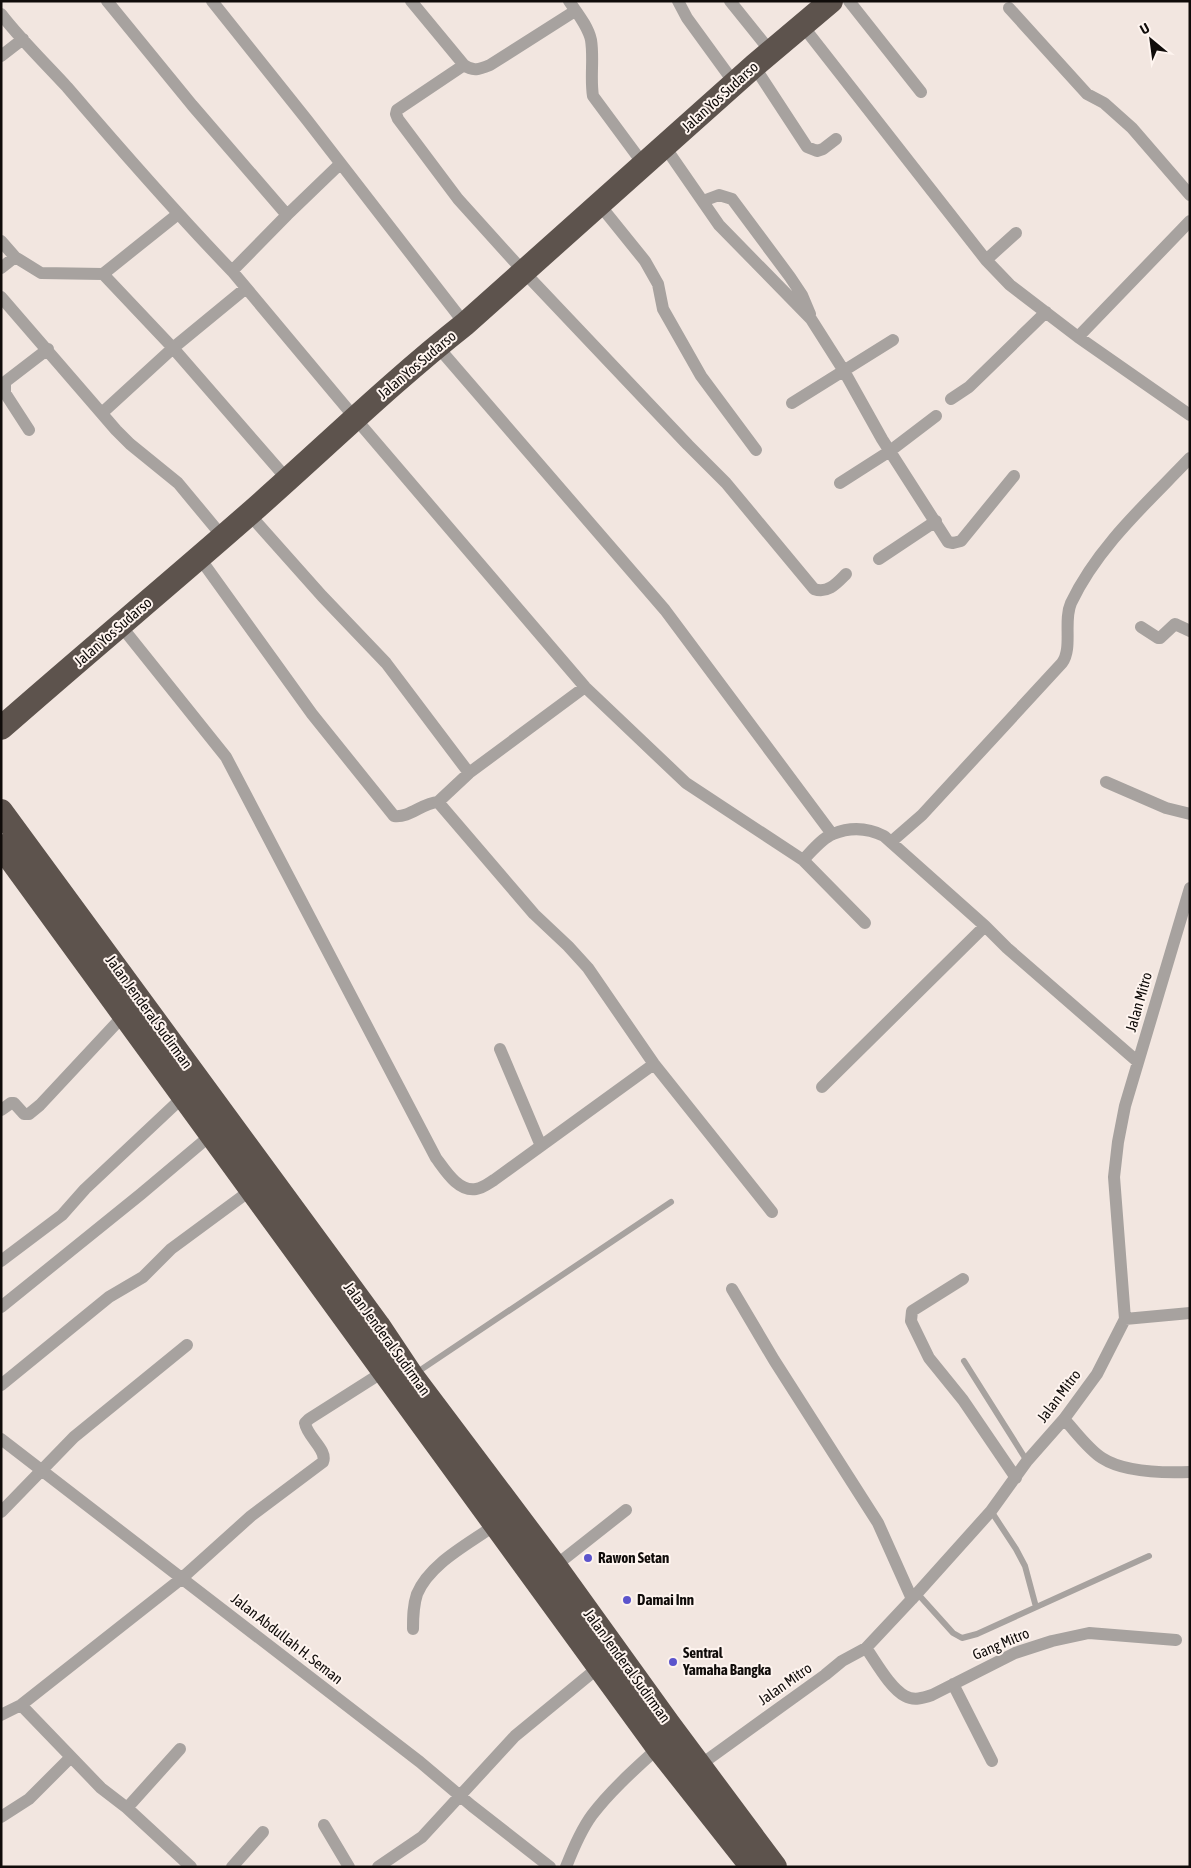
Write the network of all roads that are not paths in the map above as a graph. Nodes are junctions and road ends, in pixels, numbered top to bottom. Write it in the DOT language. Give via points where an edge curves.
graph roads {
  1 [pos="107,1"];
  2 [pos="212,1"];
  3 [pos="411,1"];
  4 [pos="678,1"];
  5 [pos="730,1"];
  6 [pos="831,1"];
  7 [pos="849,1"];
  8 [pos="572,6"];
  9 [pos="1009,8"];
  10 [pos="1,14"];
  11 [pos="802,26"];
  12 [pos="22,39"];
  13 [pos="1,56"];
  14 [pos="762,59"];
  15 [pos="464,66"];
  16 [pos="735,84"];
  17 [pos="921,92"];
  18 [pos="836,139"];
  19 [pos="665,147"];
  20 [pos="340,164"];
  21 [pos="644,165"];
  22 [pos="1190,195"];
  23 [pos="703,201"];
  24 [pos="599,204"];
  25 [pos="178,214"];
  26 [pos="287,215"];
  27 [pos="1190,221"];
  28 [pos="1016,233"];
  29 [pos="1,241"];
  30 [pos="15,257"];
  31 [pos="986,260"];
  32 [pos="1,268"];
  33 [pos="232,271"];
  34 [pos="523,271"];
  35 [pos="103,274"];
  36 [pos="246,288"];
  37 [pos="1,297"];
  38 [pos="1046,312"];
  39 [pos="811,320"];
  40 [pos="465,324"];
  41 [pos="1078,337"];
  42 [pos="892,340"];
  43 [pos="437,346"];
  44 [pos="173,348"];
  45 [pos="48,349"];
  46 [pos="844,371"];
  47 [pos="951,399"];
  48 [pos="792,403"];
  49 [pos="102,414"];
  50 [pos="1190,415"];
  51 [pos="936,416"];
  52 [pos="355,418"];
  53 [pos="29,430"];
  54 [pos="756,450"];
  55 [pos="890,451"];
  56 [pos="1190,458"];
  57 [pos="1014,476"];
  58 [pos="287,479"];
  59 [pos="840,483"];
  60 [pos="249,514"];
  61 [pos="936,521"];
  62 [pos="222,536"];
  63 [pos="199,557"];
  64 [pos="879,560"];
  65 [pos="846,574"];
  66 [pos="121,626"];
  67 [pos="1141,627"];
  68 [pos="1190,631"];
  69 [pos="585,687"];
  70 [pos="1,728"];
  71 [pos="469,773"];
  72 [pos="1106,782"];
  73 [pos="438,802"];
  74 [pos="1,811"];
  75 [pos="1190,814"];
  76 [pos="832,834"];
  77 [pos="891,842"];
  78 [pos="1,846"];
  79 [pos="803,860"];
  80 [pos="1190,888"];
  81 [pos="865,922"];
  82 [pos="984,926"];
  83 [pos="125,1014"];
  84 [pos="500,1049"];
  85 [pos="1138,1062"];
  86 [pos="654,1064"];
  87 [pos="822,1087"];
  88 [pos="183,1097"];
  89 [pos="1,1110"];
  90 [pos="211,1135"];
  91 [pos="540,1146"];
  92 [pos="251,1190"];
  93 [pos="671,1202"];
  94 [pos="772,1212"];
  95 [pos="1,1262"];
  96 [pos="963,1279"];
  97 [pos="338,1289"];
  98 [pos="732,1289"];
  99 [pos="1,1307"];
  100 [pos="1190,1313"];
  101 [pos="1125,1319"];
  102 [pos="187,1345"];
  103 [pos="964,1361"];
  104 [pos="383,1372"];
  105 [pos="412,1376"];
  106 [pos="1,1385"];
  107 [pos="1064,1419"];
  108 [pos="1,1439"];
  109 [pos="1027,1461"];
  110 [pos="41,1470"];
  111 [pos="1190,1472"];
  112 [pos="1016,1478"];
  113 [pos="626,1510"];
  114 [pos="991,1511"];
  115 [pos="1,1512"];
  116 [pos="495,1525"];
  117 [pos="1149,1556"];
  118 [pos="555,1566"];
  119 [pos="181,1578"];
  120 [pos="915,1596"];
  121 [pos="1036,1607"];
  122 [pos="414,1629"];
  123 [pos="1176,1640"];
  124 [pos="866,1648"];
  125 [pos="599,1667"];
  126 [pos="953,1684"];
  127 [pos="21,1705"];
  128 [pos="1,1715"];
  129 [pos="658,1748"];
  130 [pos="180,1749"];
  131 [pos="71,1757"];
  132 [pos="992,1761"];
  133 [pos="691,1772"];
  134 [pos="461,1795"];
  135 [pos="127,1808"];
  136 [pos="1,1817"];
  137 [pos="324,1825"];
  138 [pos="263,1832"];
  139 [pos="191,1867"];
  140 [pos="232,1867"];
  141 [pos="349,1867"];
  142 [pos="378,1867"];
  143 [pos="550,1867"];
  144 [pos="566,1867"];
  145 [pos="752,1867"];
  146 [pos="775,1867"];
  1 -- 26 [label="street"];
  2 -- 20 [label="street"];
  3 -- 15 [label="street"];
  4 -- 16 [label="street"];
  5 -- 14 [label="street"];
  6 -- 11 [label="highway, Jalan Yos Sudarso"];
  7 -- 17 [label="street"];
  8 -- 15 [label="street" via="490,65 471,70"];
  8 -- 21 [label="street" via="591,41 593,96"];
  9 -- 22 [label="street" via="1087,94 1104,103 1132,128"];
  10 -- 12 [label="street"];
  11 -- 14 [label="highway, Jalan Yos Sudarso"];
  11 -- 31 [label="street"];
  12 -- 13 [label="street"];
  12 -- 25 [label="street"];
  14 -- 16 [label="highway, Jalan Yos Sudarso"];
  14 -- 18 [label="street" via="807,146 817,151"];
  15 -- 34 [label="street" via="402,106 396,114 458,199"];
  16 -- 19 [label="highway, Jalan Yos Sudarso"];
  19 -- 21 [label="highway, Jalan Yos Sudarso"];
  19 -- 23 [label="street"];
  20 -- 26 [label="street"];
  20 -- 40 [label="street"];
  21 -- 24 [label="highway, Jalan Yos Sudarso"];
  23 -- 39 [label="street" via="719,225"];
  23 -- 39 [label="street" via="719,195 732,200 802,295"];
  24 -- 34 [label="highway, Jalan Yos Sudarso"];
  24 -- 54 [label="street" via="645,260 658,284 663,309 701,376"];
  25 -- 33 [label="street"];
  25 -- 35 [label="street"];
  26 -- 33 [label="street"];
  27 -- 41 [label="street"];
  28 -- 31 [label="street"];
  29 -- 30 [label="street"];
  30 -- 32 [label="street"];
  30 -- 35 [label="street" via="41,273"];
  31 -- 38 [label="street" via="1010,285"];
  33 -- 36 [label="street"];
  34 -- 40 [label="highway, Jalan Yos Sudarso"];
  34 -- 65 [label="street" via="726,483 814,589 820,591 833,587"];
  35 -- 44 [label="street"];
  36 -- 44 [label="street"];
  36 -- 52 [label="street"];
  37 -- 45 [label="street"];
  38 -- 41 [label="street"];
  38 -- 47 [label="street" via="969,387"];
  39 -- 46 [label="street"];
  40 -- 43 [label="highway, Jalan Yos Sudarso"];
  41 -- 50 [label="street"];
  42 -- 46 [label="street"];
  43 -- 52 [label="highway, Jalan Yos Sudarso"];
  43 -- 76 [label="street" via="665,610"];
  44 -- 49 [label="street"];
  44 -- 58 [label="street"];
  45 -- 49 [label="street"];
  45 -- 53 [label="street" via="5,382 5,393"];
  46 -- 48 [label="street"];
  46 -- 55 [label="street"];
  49 -- 62 [label="street" via="130,444 178,483"];
  51 -- 55 [label="street"];
  52 -- 58 [label="highway, Jalan Yos Sudarso"];
  52 -- 69 [label="street"];
  55 -- 59 [label="street"];
  55 -- 61 [label="street"];
  56 -- 77 [label="street" via="1110,543 1090,572 1068,611 1066,654 1062,663 922,815"];
  57 -- 61 [label="street" via="961,541 948,542"];
  58 -- 60 [label="highway, Jalan Yos Sudarso"];
  60 -- 62 [label="highway, Jalan Yos Sudarso"];
  60 -- 71 [label="street" via="386,663"];
  61 -- 64 [label="street"];
  62 -- 63 [label="highway, Jalan Yos Sudarso"];
  63 -- 66 [label="highway, Jalan Yos Sudarso"];
  63 -- 73 [label="street" via="312,714 392,815 398,817 430,802"];
  66 -- 70 [label="highway, Jalan Yos Sudarso"];
  66 -- 91 [label="street" via="226,757 436,1158 453,1180 468,1189 480,1188"];
  67 -- 68 [label="street" via="1160,638 1175,624"];
  69 -- 71 [label="street"];
  69 -- 79 [label="street" via="686,783"];
  71 -- 73 [label="street"];
  72 -- 75 [label="street" via="1166,808"];
  73 -- 86 [label="street" via="534,914 588,968"];
  74 -- 97 [label="highway, Jalan Jenderal Sudirman"];
  76 -- 77 [label="street" via="859,828 878,833"];
  76 -- 79 [label="street"];
  77 -- 82 [label="street"];
  78 -- 83 [label="highway, Jalan Jenderal Sudirman"];
  79 -- 81 [label="street"];
  80 -- 85 [label="street, Jalan Mitro"];
  82 -- 85 [label="street"];
  82 -- 87 [label="street"];
  83 -- 88 [label="highway, Jalan Jenderal Sudirman"];
  83 -- 89 [label="street" via="29,1114 24,1114 10,1103"];
  84 -- 91 [label="street"];
  85 -- 101 [label="street, Jalan Mitro" via="1118,1142 1114,1177"];
  86 -- 91 [label="street"];
  86 -- 94 [label="street"];
  88 -- 90 [label="highway, Jalan Jenderal Sudirman"];
  88 -- 95 [label="street" via="62,1215"];
  90 -- 92 [label="highway, Jalan Jenderal Sudirman"];
  90 -- 99 [label="street"];
  92 -- 97 [label="highway, Jalan Jenderal Sudirman"];
  92 -- 106 [label="street" via="171,1249 143,1277 109,1297"];
  93 -- 105 [label="lane"];
  96 -- 112 [label="street" via="912,1310 911,1321 929,1358 963,1400"];
  97 -- 104 [label="highway, Jalan Jenderal Sudirman"];
  97 -- 105 [label="highway, Jalan Jenderal Sudirman"];
  98 -- 120 [label="street" via="878,1523"];
  100 -- 101 [label="street"];
  101 -- 107 [label="street, Jalan Mitro" via="1097,1374"];
  102 -- 110 [label="street" via="74,1437"];
  103 -- 109 [label="lane"];
  104 -- 116 [label="highway, Jalan Jenderal Sudirman"];
  104 -- 119 [label="street" via="308,1418 306,1428 323,1453 322,1462 251,1516"];
  105 -- 118 [label="highway, Jalan Jenderal Sudirman"];
  107 -- 109 [label="street, Jalan Mitro"];
  107 -- 111 [label="street" via="1102,1458 1118,1466"];
  108 -- 110 [label="street, Jalan Abdullah H. Seman"];
  109 -- 112 [label="street, Jalan Mitro"];
  110 -- 115 [label="street"];
  110 -- 119 [label="street, Jalan Abdullah H. Seman"];
  112 -- 114 [label="street, Jalan Mitro"];
  113 -- 118 [label="street"];
  114 -- 120 [label="street, Jalan Mitro"];
  114 -- 121 [label="lane" via="1025,1566"];
  116 -- 122 [label="street" via="429,1576 418,1594 413,1612"];
  116 -- 125 [label="highway, Jalan Jenderal Sudirman"];
  117 -- 121 [label="lane"];
  118 -- 133 [label="highway, Jalan Jenderal Sudirman" via="668,1723"];
  119 -- 127 [label="street"];
  119 -- 134 [label="street, Jalan Abdullah H. Seman"];
  120 -- 121 [label="lane" via="952,1633 962,1638"];
  120 -- 124 [label="street, Jalan Mitro"];
  123 -- 126 [label="street, Gang Mitro" via="1088,1632 1015,1653"];
  124 -- 126 [label="street, Gang Mitro" via="891,1683 905,1696 922,1698"];
  124 -- 133 [label="street, Jalan Mitro" via="842,1661"];
  125 -- 129 [label="highway, Jalan Jenderal Sudirman"];
  125 -- 134 [label="street" via="515,1736"];
  126 -- 132 [label="street"];
  127 -- 128 [label="street"];
  127 -- 131 [label="street"];
  129 -- 133 [label="highway, Jalan Jenderal Sudirman"];
  129 -- 144 [label="street" via="592,1815"];
  130 -- 135 [label="street"];
  131 -- 135 [label="street" via="101,1788"];
  131 -- 136 [label="street" via="29,1799"];
  133 -- 145 [label="highway, Jalan Jenderal Sudirman"];
  133 -- 146 [label="highway, Jalan Jenderal Sudirman"];
  134 -- 142 [label="street" via="422,1837"];
  134 -- 143 [label="street, Jalan Abdullah H. Seman"];
  135 -- 139 [label="street"];
  137 -- 141 [label="street"];
  138 -- 140 [label="street"];
}
